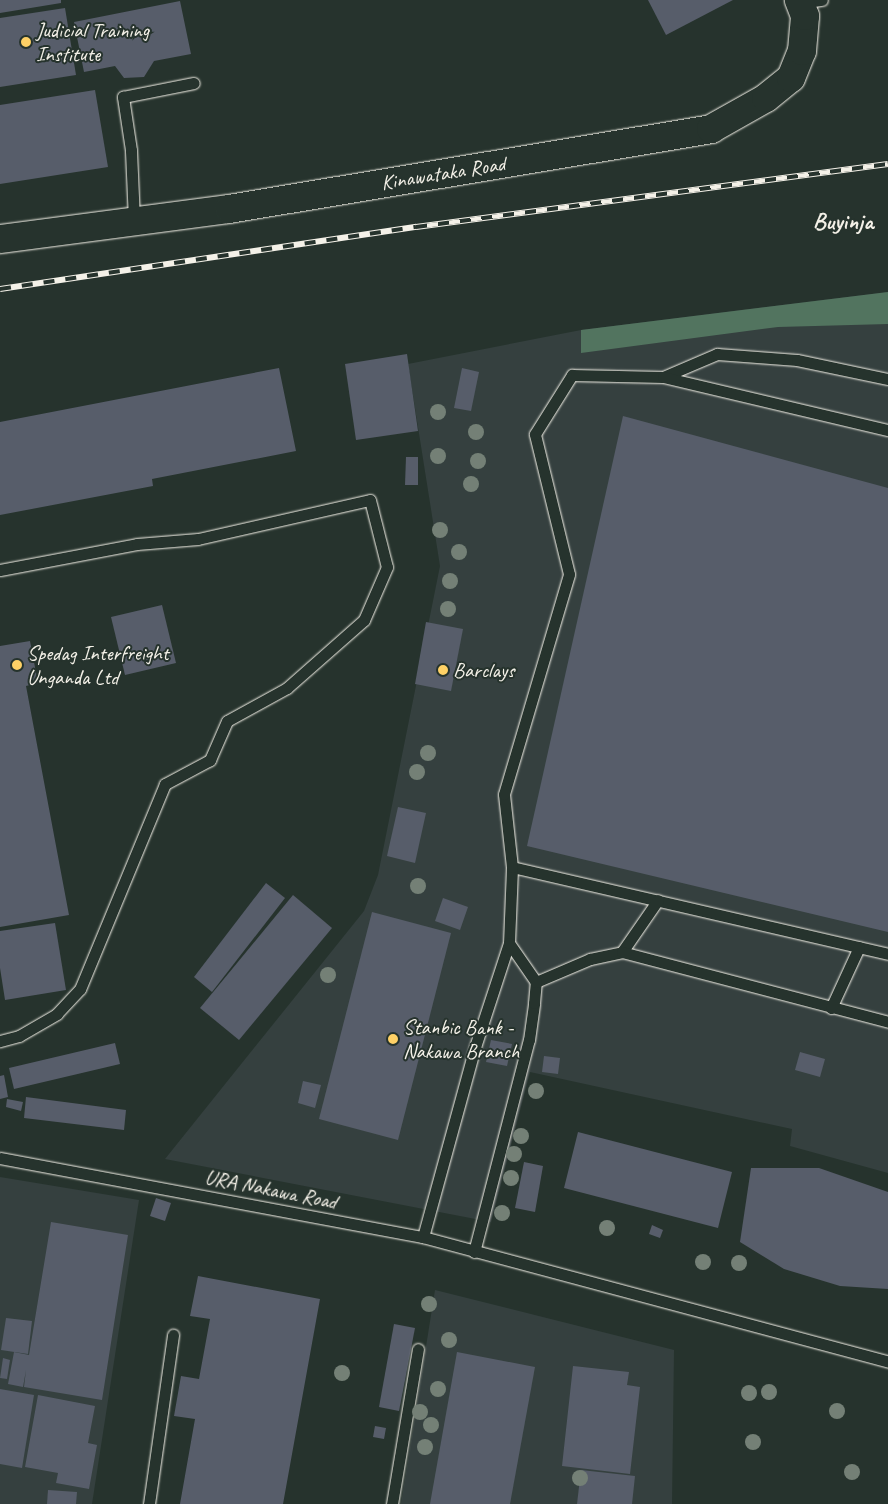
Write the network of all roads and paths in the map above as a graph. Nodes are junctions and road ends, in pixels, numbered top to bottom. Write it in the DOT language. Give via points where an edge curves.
graph roads {
  1 [pos="807,1"];
  2 [pos="194,84"];
  3 [pos="134,220"];
  4 [pos="0,239"];
  5 [pos="663,377"];
  6 [pos="888,379"];
  7 [pos="888,430"];
  8 [pos="0,570"];
  9 [pos="512,867"];
  10 [pos="658,900"];
  11 [pos="509,943"];
  12 [pos="859,947"];
  13 [pos="622,952"];
  14 [pos="888,954"];
  15 [pos="536,982"];
  16 [pos="831,1008"];
  17 [pos="888,1022"];
  18 [pos="0,1040"];
  19 [pos="0,1158"];
  20 [pos="423,1237"];
  21 [pos="474,1252"];
  22 [pos="173,1335"];
  23 [pos="418,1349"];
  24 [pos="888,1362"];
  25 [pos="150,1504"];
  26 [pos="392,1504"];
  1 -- 3 [label="street, Kinawataka Road" via="802,51 792,78 766,98 711,130 229,209"];
  2 -- 3 [label="lane" via="123,97 131,150"];
  3 -- 4 [label="street, Kinawataka Road"];
  5 -- 6 [label="lane" via="718,354 797,360"];
  5 -- 7 [label="lane"];
  5 -- 9 [label="lane" via="572,374 535,434 568,574 504,794"];
  8 -- 18 [label="lane" via="137,544 198,539 370,500 387,567 364,620 287,688 227,721 210,760 165,784 80,989 57,1014 19,1036"];
  9 -- 10 [label="lane"];
  9 -- 11 [label="lane"];
  10 -- 12 [label="lane"];
  10 -- 13 [label="lane"];
  11 -- 15 [label="lane"];
  11 -- 20 [label="lane" via="474,1048"];
  12 -- 14 [label="lane"];
  12 -- 16 [label="lane"];
  13 -- 15 [label="lane" via="590,959"];
  13 -- 16 [label="lane"];
  15 -- 21 [label="lane" via="529,1040"];
  16 -- 17 [label="lane"];
  19 -- 20 [label="lane, URA Nakawa Road"];
  20 -- 21 [label="lane, URA Nakawa Road"];
  21 -- 24 [label="lane, URA Nakawa Road"];
  22 -- 25 [label="lane"];
  23 -- 26 [label="lane"];
}
